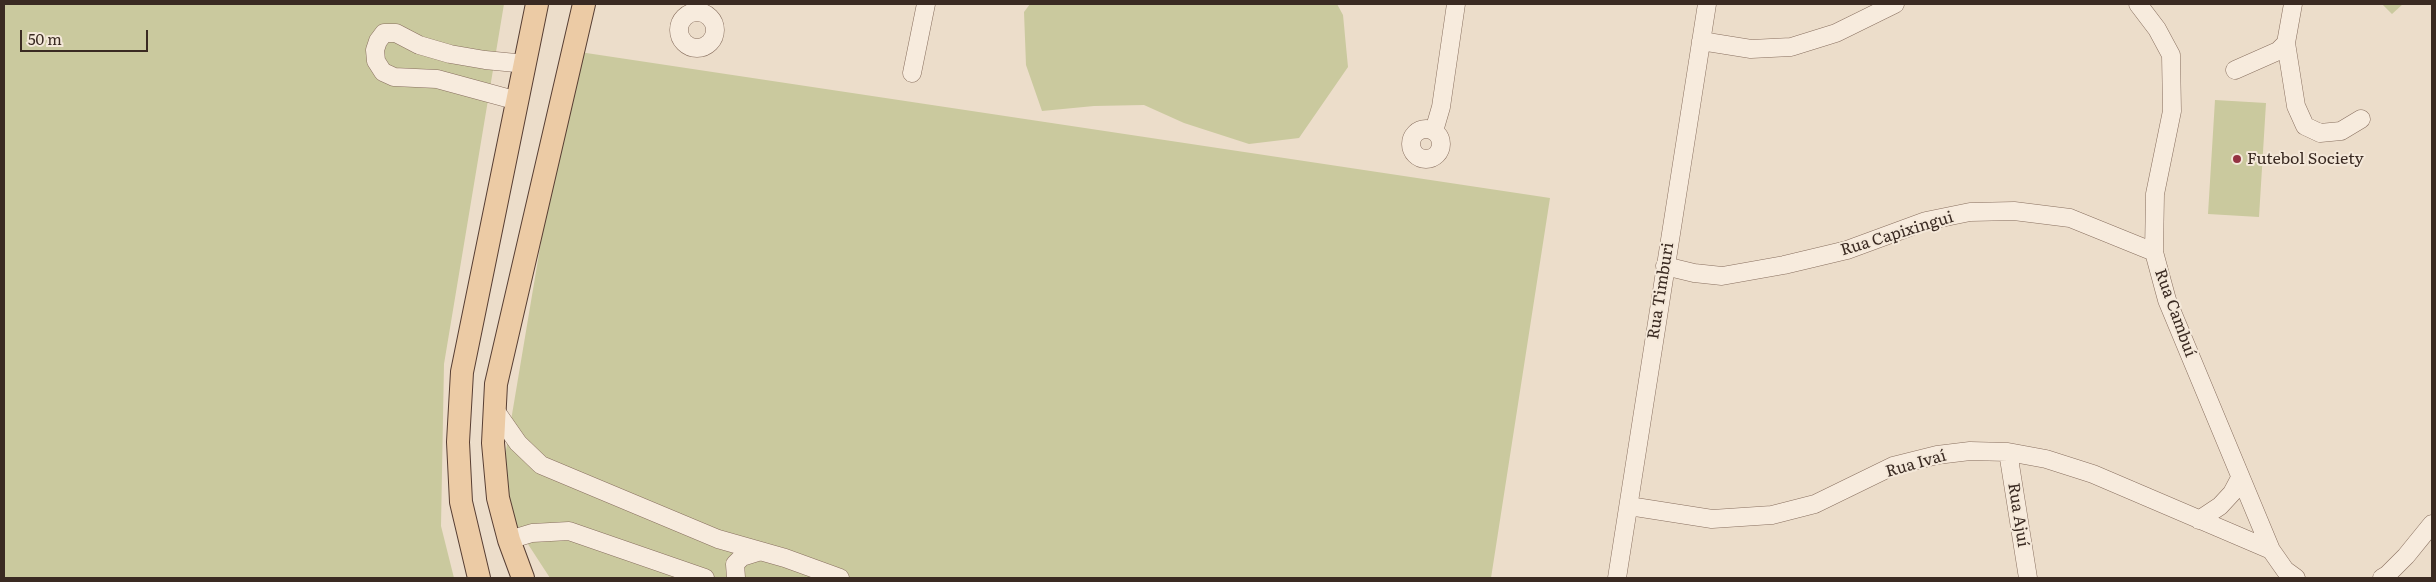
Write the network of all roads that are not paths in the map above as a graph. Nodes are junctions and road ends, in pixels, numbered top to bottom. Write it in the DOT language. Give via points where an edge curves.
graph roads {
  1 [pos="537,4"];
  2 [pos="584,4"];
  3 [pos="926,4"];
  4 [pos="1456,4"];
  5 [pos="1707,4"];
  6 [pos="1895,4"];
  7 [pos="2293,4"];
  8 [pos="2135,5"];
  9 [pos="1701,41"];
  10 [pos="2286,43"];
  11 [pos="526,64"];
  12 [pos="2235,70"];
  13 [pos="912,73"];
  14 [pos="518,101"];
  15 [pos="2361,119"];
  16 [pos="1434,130"];
  17 [pos="2154,252"];
  18 [pos="1665,266"];
  19 [pos="494,410"];
  20 [pos="2008,452"];
  21 [pos="2240,478"];
  22 [pos="1629,506"];
  23 [pos="2199,520"];
  24 [pos="2432,524"];
  25 [pos="509,540"];
  26 [pos="2271,550"];
  27 [pos="758,552"];
  28 [pos="824,574"];
  29 [pos="479,578"];
  30 [pos="523,578"];
  31 [pos="705,578"];
  32 [pos="736,578"];
  33 [pos="840,578"];
  34 [pos="1617,578"];
  35 [pos="2028,578"];
  36 [pos="2296,578"];
  37 [pos="2382,578"];
  1 -- 11 [label="main road"];
  2 -- 19 [label="main road" via="496,384"];
  3 -- 13 [label="street"];
  4 -- 16 [label="street" via="1441,107"];
  5 -- 9 [label="street, Rua Timburi"];
  6 -- 9 [label="street" via="1836,33 1791,47 1752,49"];
  7 -- 10 [label="street"];
  8 -- 17 [label="street, Rua Cambuí" via="2171,55 2172,111 2155,194"];
  9 -- 18 [label="street, Rua Timburi"];
  10 -- 12 [label="street" via="2278,51"];
  10 -- 15 [label="street" via="2296,106 2305,126 2320,133 2341,131"];
  11 -- 14 [label="main road"];
  11 -- 14 [label="street" via="450,54 419,45 396,33 384,33 375,50 376,61 383,72 394,76 437,79"];
  14 -- 29 [label="main road" via="462,372 458,442 461,502"];
  17 -- 18 [label="street, Rua Capixingui" via="2070,218 2014,210 1970,212 1926,222 1847,250 1722,276"];
  17 -- 21 [label="street, Rua Cambuí" via="2167,300"];
  18 -- 22 [label="street, Rua Timburi"];
  19 -- 25 [label="main road" via="498,498"];
  19 -- 27 [label="street" via="518,443 541,465 710,536"];
  20 -- 22 [label="street, Rua Ivaí" via="1970,451 1937,455 1893,466 1815,504 1772,515 1712,519"];
  20 -- 23 [label="street, Rua Ivaí" via="2046,458 2093,474"];
  20 -- 35 [label="street, Rua Ajuí"];
  21 -- 23 [label="street" via="2220,506"];
  21 -- 26 [label="street, Rua Cambuí"];
  22 -- 34 [label="street, Rua Timburi"];
  23 -- 26 [label="street, Rua Ivaí"];
  24 -- 37 [label="street" via="2388,576"];
  25 -- 30 [label="main road"];
  25 -- 31 [label="street" via="532,533 569,531"];
  26 -- 36 [label="street, Rua Cambuí" via="2285,570"];
  27 -- 28 [label="street"];
  27 -- 32 [label="street" via="742,557 736,564"];
  28 -- 33 [label="street"];
}
